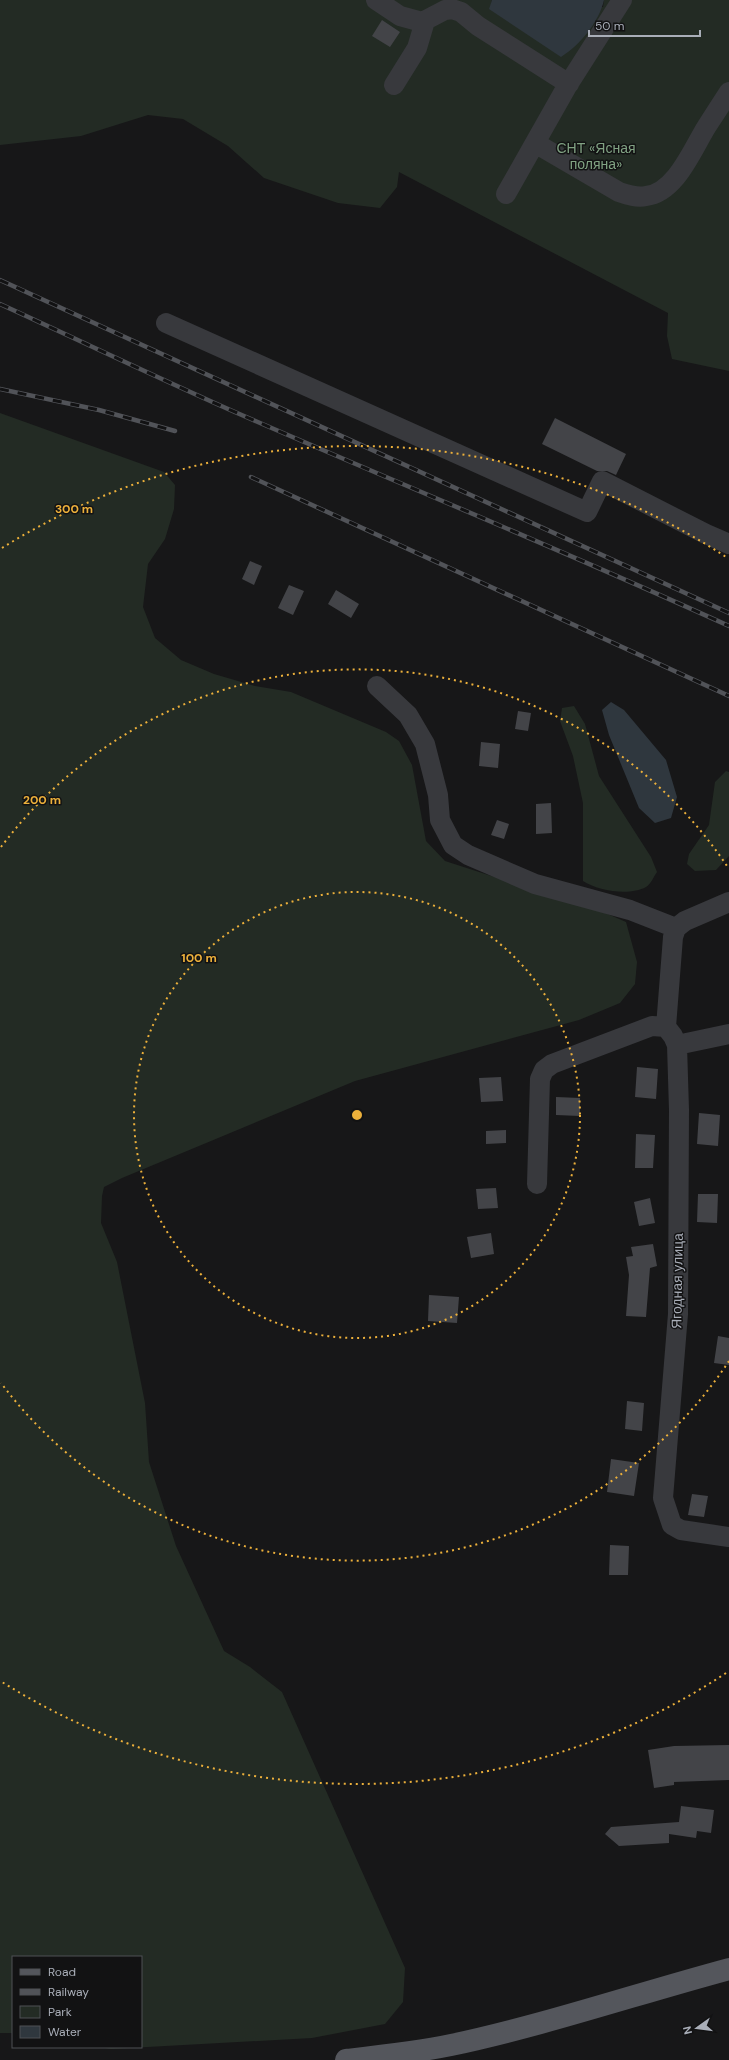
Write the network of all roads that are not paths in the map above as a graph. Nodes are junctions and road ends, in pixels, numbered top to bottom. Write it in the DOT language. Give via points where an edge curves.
graph roads {
  1 [pos="376,0"];
  2 [pos="622,0"];
  3 [pos="454,4"];
  4 [pos="425,21"];
  5 [pos="569,84"];
  6 [pos="394,85"];
  7 [pos="729,92"];
  8 [pos="535,143"];
  9 [pos="506,194"];
  10 [pos="166,323"];
  11 [pos="729,544"];
  12 [pos="377,686"];
  13 [pos="729,902"];
  14 [pos="676,928"];
  15 [pos="666,1027"];
  16 [pos="729,1034"];
  17 [pos="677,1045"];
  18 [pos="537,1184"];
  19 [pos="729,1537"];
  20 [pos="729,1969"];
  21 [pos="346,2060"];
  1 -- 4 [label="street" via="400,16 412,21"];
  2 -- 5 [label="street"];
  3 -- 4 [label="street"];
  3 -- 5 [label="street" via="488,33"];
  4 -- 6 [label="street" via="417,48"];
  5 -- 8 [label="street"];
  7 -- 8 [label="street" via="680,172 658,193 647,196 632,196 619,192"];
  8 -- 9 [label="street"];
  10 -- 11 [label="street" via="587,512 602,481"];
  12 -- 14 [label="street" via="408,715 425,744 438,795 440,820 453,845 468,855 535,884 630,910"];
  13 -- 14 [label="street" via="685,921"];
  14 -- 15 [label="street" via="672,937"];
  15 -- 17 [label="street, Ягодная улица"];
  15 -- 18 [label="street" via="652,1026 552,1064 544,1070 540,1079"];
  16 -- 17 [label="street"];
  17 -- 19 [label="street, Ягодная улица" via="678,1314 663,1498 672,1525 681,1530"];
  20 -- 21 [label="main road" via="451,2045"];
}
